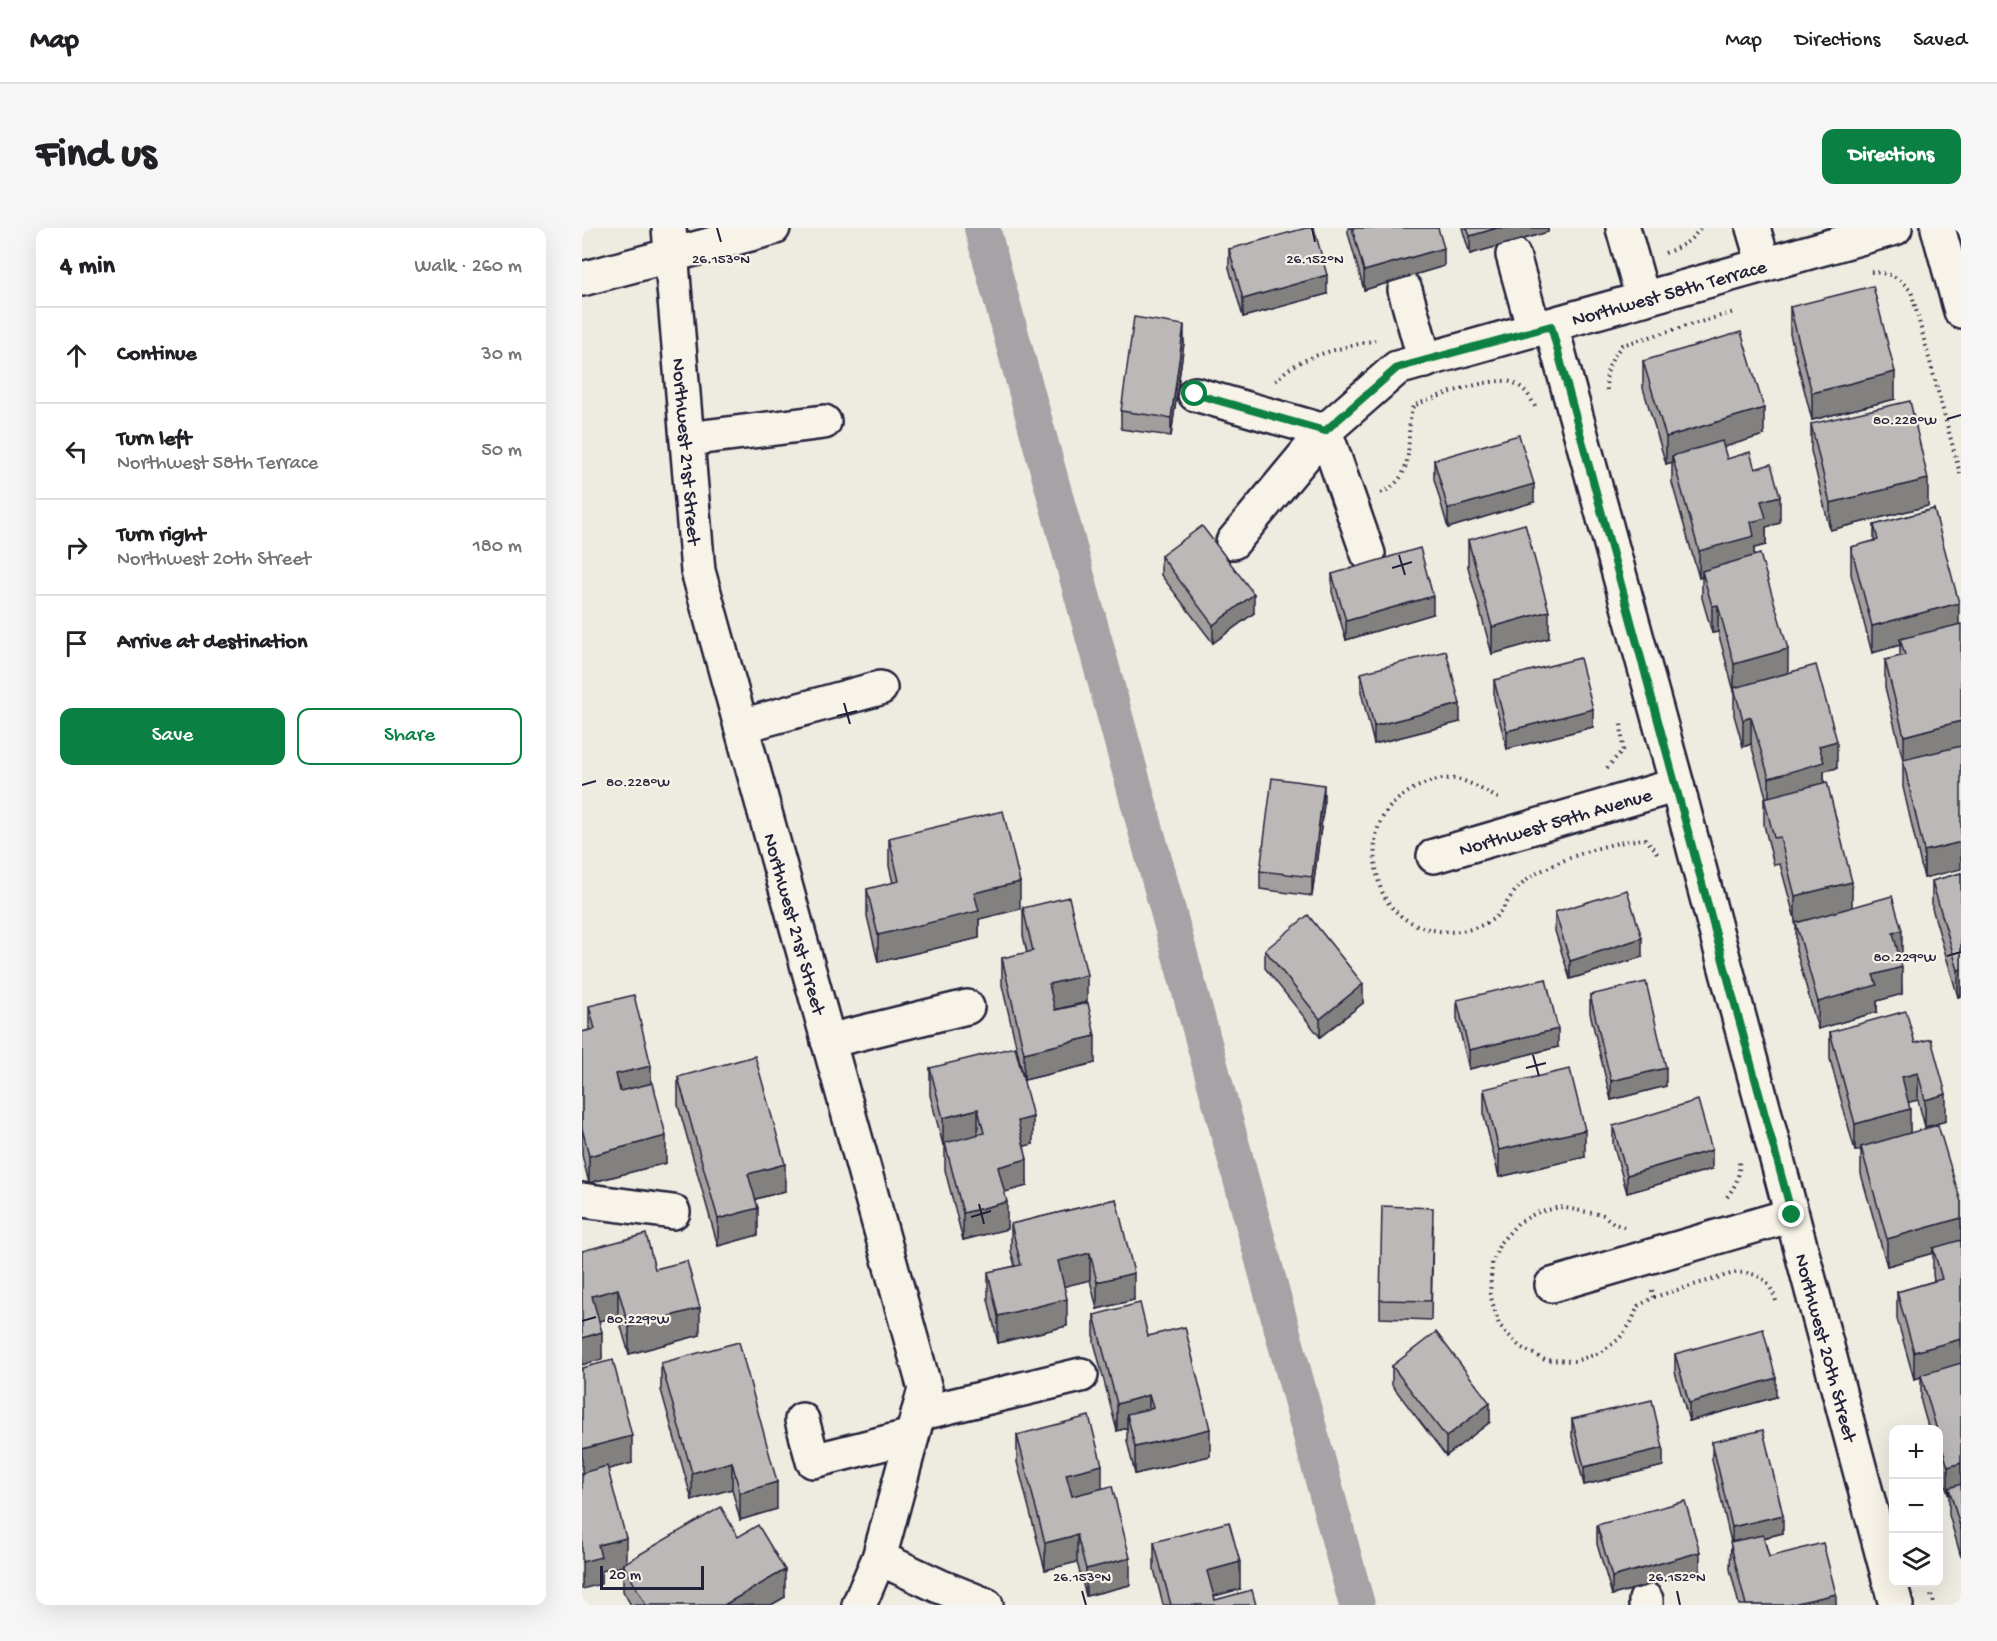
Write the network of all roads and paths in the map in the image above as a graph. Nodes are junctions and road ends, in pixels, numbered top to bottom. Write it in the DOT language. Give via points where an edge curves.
graph roads {
  1 [pos="773,228"];
  2 [pos="1623,228"];
  3 [pos="1753,228"];
  4 [pos="1895,228"];
  5 [pos="1938,228"];
  6 [pos="670,241"];
  7 [pos="1513,255"];
  8 [pos="1764,265"];
  9 [pos="1870,272"];
  10 [pos="582,279"];
  11 [pos="1406,290"];
  12 [pos="1643,299"];
  13 [pos="1961,311"];
  14 [pos="1735,312"];
  15 [pos="1416,328"];
  16 [pos="1542,328"];
  17 [pos="1622,345"];
  18 [pos="1425,361"];
  19 [pos="1195,394"];
  20 [pos="1536,408"];
  21 [pos="1257,412"];
  22 [pos="824,422"];
  23 [pos="1325,431"];
  24 [pos="687,439"];
  25 [pos="1961,477"];
  26 [pos="1350,504"];
  27 [pos="1233,542"];
  28 [pos="1368,554"];
  29 [pos="880,688"];
  30 [pos="1621,721"];
  31 [pos="741,726"];
  32 [pos="1603,771"];
  33 [pos="1677,785"];
  34 [pos="1497,798"];
  35 [pos="1508,798"];
  36 [pos="1479,843"];
  37 [pos="1434,856"];
  38 [pos="1659,862"];
  39 [pos="967,1007"];
  40 [pos="828,1041"];
  41 [pos="1740,1160"];
  42 [pos="582,1200"];
  43 [pos="1724,1200"];
  44 [pos="673,1212"];
  45 [pos="1792,1215"];
  46 [pos="1638,1259"];
  47 [pos="1552,1284"];
  48 [pos="1654,1297"];
  49 [pos="1779,1312"];
  50 [pos="1081,1375"];
  51 [pos="802,1420"];
  52 [pos="915,1424"];
  53 [pos="879,1558"];
  54 [pos="859,1605"];
  55 [pos="986,1605"];
  56 [pos="1896,1605"];
  1 -- 6 [label="street"];
  2 -- 12 [label="street"];
  3 -- 8 [label="street"];
  4 -- 8 [label="street, Northwest 58th Terrace"];
  5 -- 13 [label="street"];
  6 -- 10 [label="street"];
  6 -- 24 [label="street, Northwest 21st Street"];
  7 -- 16 [label="street, Northwest 20th Street"];
  8 -- 12 [label="street, Northwest 58th Terrace"];
  9 -- 25 [label="path" via="1899,278 1911,291"];
  11 -- 15 [label="street"];
  12 -- 16 [label="street, Northwest 58th Terrace"];
  14 -- 17 [label="path"];
  15 -- 18 [label="street"];
  15 -- 21 [label="path" via="1302,361 1280,375 1262,397"];
  16 -- 18 [label="street, Northwest 58th Terrace"];
  16 -- 33 [label="street, Northwest 20th Street"];
  18 -- 23 [label="street, Northwest 58th Terrace" via="1397,368"];
  19 -- 21 [label="street"];
  20 -- 26 [label="path" via="1525,389 1511,381 1490,381 1413,406 1403,474 1389,489"];
  21 -- 23 [label="street"];
  22 -- 24 [label="street"];
  23 -- 26 [label="street"];
  23 -- 27 [label="street, Northwest 58th Terrace"];
  24 -- 31 [label="street, Northwest 21st Street" via="698,571"];
  26 -- 28 [label="street"];
  29 -- 31 [label="street"];
  30 -- 32 [label="path" via="1623,750"];
  31 -- 40 [label="street, Northwest 21st Street"];
  33 -- 36 [label="street, Northwest 59th Avenue"];
  33 -- 45 [label="street, Northwest 20th Street"];
  34 -- 35 [label="path"];
  34 -- 36 [label="path" via="1472,824"];
  34 -- 38 [label="path" via="1456,779 1410,790 1391,805 1376,831 1374,855 1377,879 1387,900 1401,916 1418,926 1460,932 1496,917 1519,887 1543,870 1574,856 1645,839 1656,850"];
  36 -- 37 [label="street, Northwest 59th Avenue"];
  39 -- 40 [label="street"];
  40 -- 52 [label="street, Northwest 21st Street" via="925,1389"];
  41 -- 43 [label="path" via="1735,1187"];
  42 -- 44 [label="street"];
  45 -- 46 [label="street"];
  45 -- 56 [label="street, Northwest 20th Street"];
  46 -- 47 [label="street"];
  46 -- 48 [label="path"];
  46 -- 48 [label="path" via="1629,1228 1604,1215 1560,1207 1536,1213 1518,1223 1500,1243 1492,1264 1490,1294 1499,1325 1520,1347 1545,1360 1575,1361 1600,1353 1619,1339 1638,1306"];
  48 -- 49 [label="path" via="1748,1272 1763,1278 1773,1290"];
  50 -- 52 [label="street"];
  51 -- 52 [label="street" via="813,1461"];
  52 -- 53 [label="street, Northwest 21st Street"];
  53 -- 54 [label="street, Northwest 21st Street"];
  53 -- 55 [label="street"];
}
